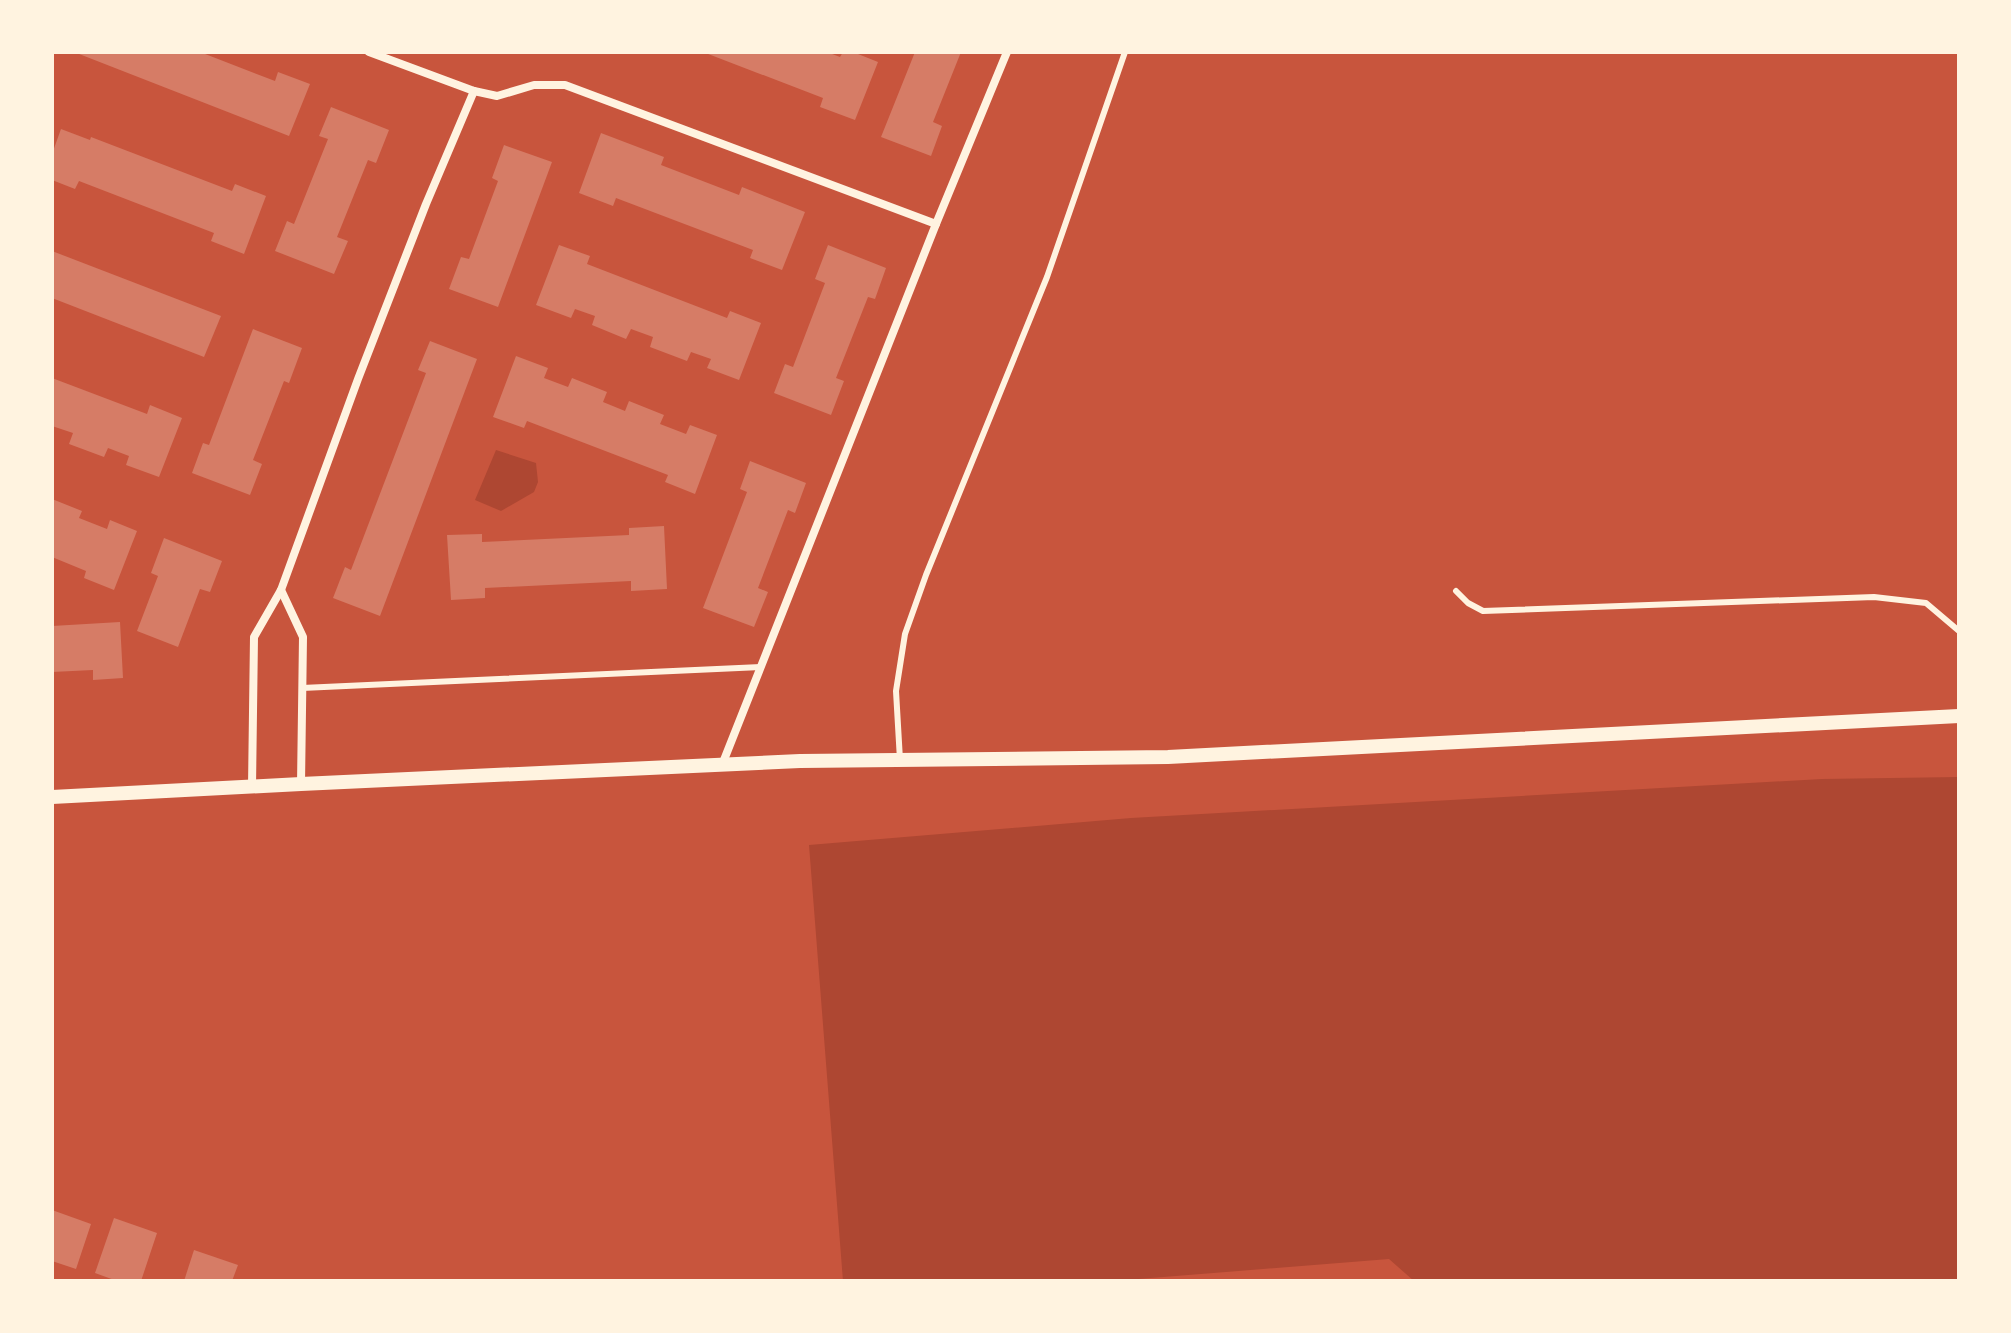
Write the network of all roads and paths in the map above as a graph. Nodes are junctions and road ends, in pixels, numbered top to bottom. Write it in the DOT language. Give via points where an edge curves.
graph roads {
  1 [pos="369,52"];
  2 [pos="1007,52"];
  3 [pos="1125,52"];
  4 [pos="474,91"];
  5 [pos="936,224"];
  6 [pos="281,590"];
  7 [pos="1456,591"];
  8 [pos="1959,631"];
  9 [pos="761,667"];
  10 [pos="302,688"];
  11 [pos="1959,716"];
  12 [pos="900,760"];
  13 [pos="722,765"];
  14 [pos="301,784"];
  15 [pos="252,787"];
  16 [pos="52,797"];
  1 -- 4 [label="street"];
  2 -- 5 [label="street"];
  3 -- 12 [label="lane" via="1047,277 905,634 896,691"];
  4 -- 5 [label="street" via="497,96 534,85 565,85"];
  4 -- 6 [label="street"];
  5 -- 9 [label="street"];
  6 -- 10 [label="street" via="303,637"];
  6 -- 15 [label="street" via="254,637"];
  7 -- 8 [label="lane" via="1483,611 1874,597 1926,603"];
  9 -- 10 [label="lane"];
  9 -- 13 [label="street"];
  10 -- 14 [label="street"];
  11 -- 12 [label="street" via="1184,756"];
  12 -- 13 [label="street"];
  13 -- 14 [label="street"];
  14 -- 15 [label="street"];
  15 -- 16 [label="street"];
}
